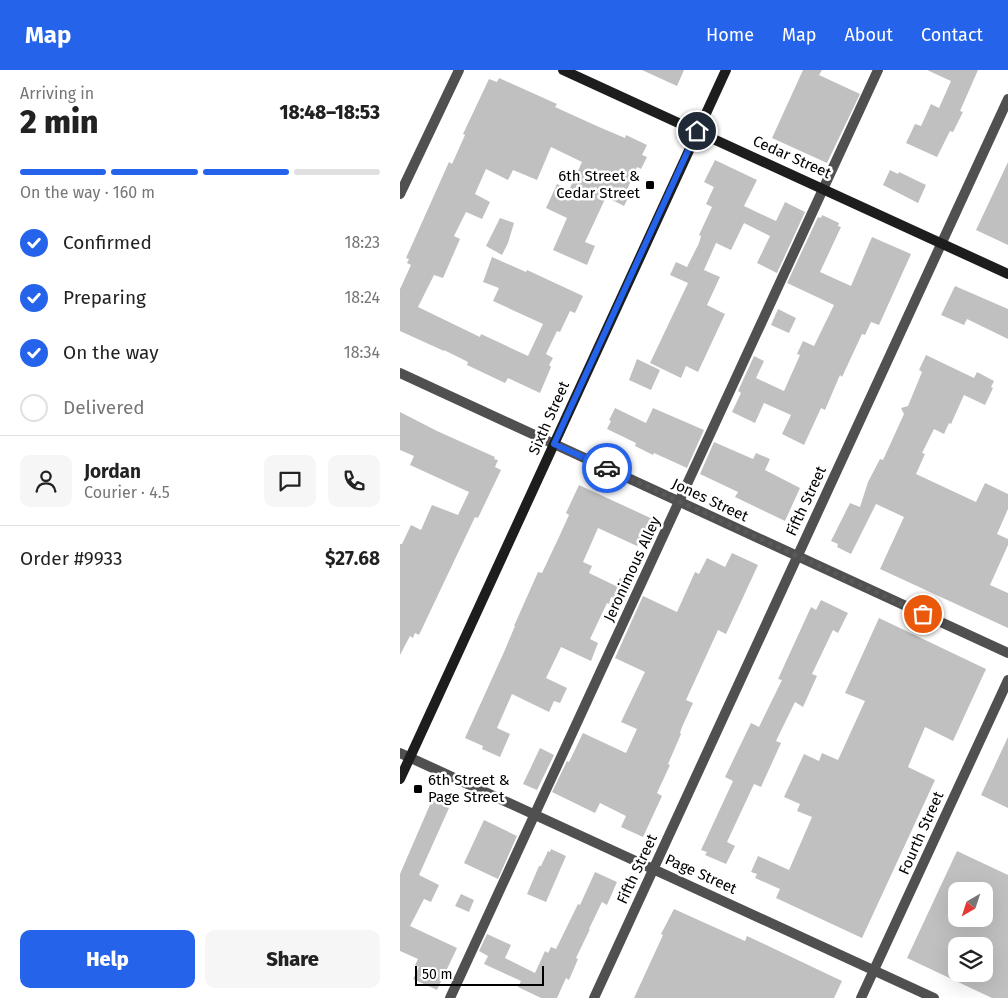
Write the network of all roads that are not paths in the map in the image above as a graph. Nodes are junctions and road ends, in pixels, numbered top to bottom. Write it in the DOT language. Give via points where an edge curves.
graph roads {
  1 [pos="459,70"];
  2 [pos="563,70"];
  3 [pos="726,70"];
  4 [pos="878,70"];
  5 [pos="1008,99"];
  6 [pos="697,131"];
  7 [pos="401,187"];
  8 [pos="824,189"];
  9 [pos="942,243"];
  10 [pos="1008,274"];
  11 [pos="400,373"];
  12 [pos="554,444"];
  13 [pos="679,502"];
  14 [pos="797,557"];
  15 [pos="1008,653"];
  16 [pos="1008,680"];
  17 [pos="400,753"];
  18 [pos="410,758"];
  19 [pos="400,779"];
  20 [pos="534,815"];
  21 [pos="653,870"];
  22 [pos="874,970"];
  23 [pos="450,998"];
  24 [pos="594,998"];
  25 [pos="861,998"];
  26 [pos="934,998"];
  1 -- 7 [label="street"];
  2 -- 6 [label="street, Cedar Street"];
  3 -- 6 [label="street, Sixth Street"];
  4 -- 8 [label="street, Jeronimous Alley"];
  5 -- 9 [label="street, Fifth Street"];
  6 -- 8 [label="street, Cedar Street"];
  6 -- 12 [label="street, Sixth Street"];
  8 -- 9 [label="street, Cedar Street"];
  8 -- 13 [label="street, Jeronimous Alley"];
  9 -- 10 [label="street, Cedar Street"];
  9 -- 14 [label="street, Fifth Street"];
  11 -- 12 [label="street, Jones Street"];
  12 -- 13 [label="street, Jones Street"];
  12 -- 18 [label="street, Sixth Street"];
  13 -- 14 [label="street, Jones Street"];
  13 -- 20 [label="street, Jeronimous Alley"];
  14 -- 15 [label="street, Jones Street"];
  14 -- 21 [label="street, Fifth Street"];
  16 -- 22 [label="street, Fourth Street"];
  17 -- 18 [label="street, Page Street"];
  18 -- 19 [label="street, Sixth Street"];
  18 -- 20 [label="street, Page Street"];
  20 -- 21 [label="street, Page Street"];
  20 -- 23 [label="street, Jeronimous Alley"];
  21 -- 22 [label="street, Page Street"];
  21 -- 24 [label="street, Fifth Street"];
  22 -- 25 [label="street, Fourth Street"];
  22 -- 26 [label="street, Page Street"];
}
